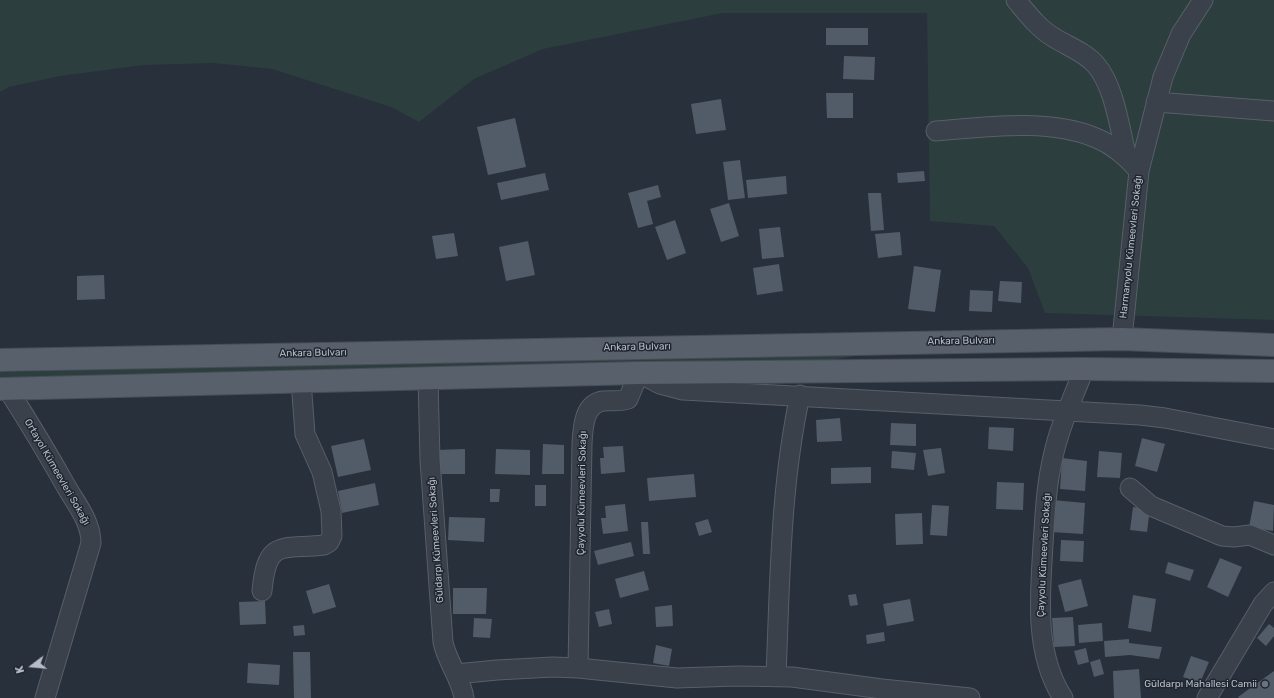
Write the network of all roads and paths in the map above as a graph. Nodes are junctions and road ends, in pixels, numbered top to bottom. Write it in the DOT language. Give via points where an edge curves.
graph roads {
  1 [pos="1016,0"];
  2 [pos="1203,0"];
  3 [pos="1156,102"];
  4 [pos="1274,111"];
  5 [pos="936,131"];
  6 [pos="1133,165"];
  7 [pos="1122,339"];
  8 [pos="1274,345"];
  9 [pos="0,360"];
  10 [pos="1084,369"];
  11 [pos="1274,371"];
  12 [pos="639,373"];
  13 [pos="428,378"];
  14 [pos="301,381"];
  15 [pos="3,388"];
  16 [pos="800,395"];
  17 [pos="1068,410"];
  18 [pos="1274,439"];
  19 [pos="1130,488"];
  20 [pos="1274,545"];
  21 [pos="262,591"];
  22 [pos="1274,592"];
  23 [pos="578,668"];
  24 [pos="456,674"];
  25 [pos="776,676"];
  26 [pos="45,698"];
  27 [pos="464,698"];
  28 [pos="970,698"];
  29 [pos="1063,698"];
  30 [pos="1207,698"];
  1 -- 6 [label="street, Harmanyolu Kümeevleri Sokağı" via="1044,30 1082,53 1096,65 1110,93"];
  2 -- 3 [label="street, Harmanyolu Kümeevleri Sokağı" via="1181,34 1163,77"];
  3 -- 4 [label="street"];
  3 -- 6 [label="street, Harmanyolu Kümeevleri Sokağı"];
  5 -- 6 [label="street" via="1040,126 1095,137 1108,144"];
  6 -- 7 [label="street, Harmanyolu Kümeevleri Sokağı"];
  7 -- 8 [label="main road, Ankara Bulvarı"];
  7 -- 9 [label="main road, Ankara Bulvarı"];
  7 -- 10 [label="main road"];
  10 -- 11 [label="main road"];
  10 -- 12 [label="main road"];
  10 -- 17 [label="street, Çayyolu Kümeevleri Sokağı"];
  12 -- 13 [label="main road"];
  12 -- 16 [label="street" via="660,384 683,390"];
  12 -- 23 [label="street, Çayyolu Kümeevleri Sokağı" via="628,399 597,403 588,411 584,422"];
  13 -- 14 [label="main road"];
  13 -- 24 [label="street, Güldarpı Kümeevleri Sokağı" via="430,460 443,642"];
  14 -- 15 [label="main road"];
  14 -- 21 [label="street" via="305,434 327,490 332,536 324,545 283,547 277,550 266,563"];
  15 -- 26 [label="street, Ortayol Kümeevleri Sokağı" via="52,460 84,516 91,536"];
  16 -- 17 [label="street"];
  16 -- 25 [label="street" via="783,505"];
  17 -- 18 [label="street" via="1165,418"];
  17 -- 29 [label="street, Çayyolu Kümeevleri Sokağı" via="1056,444 1049,477 1040,611 1045,654"];
  19 -- 20 [label="street" via="1151,506 1222,536 1250,535"];
  22 -- 30 [label="street" via="1263,604"];
  23 -- 24 [label="street" via="525,668"];
  23 -- 25 [label="street" via="677,678"];
  24 -- 27 [label="street, Güldarpı Kümeevleri Sokağı"];
  25 -- 28 [label="street"];
}
